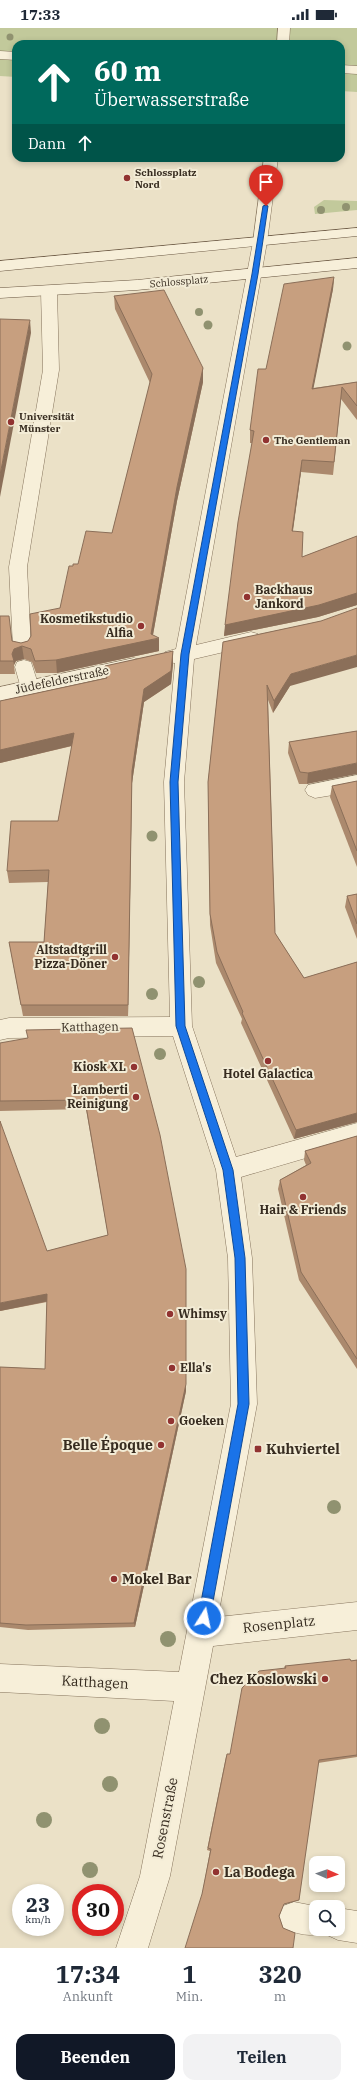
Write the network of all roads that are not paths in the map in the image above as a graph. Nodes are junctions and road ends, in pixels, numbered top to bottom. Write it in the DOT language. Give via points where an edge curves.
graph roads {
  1 [pos="284,28"];
  2 [pos="283,40"];
  3 [pos="0,55"];
  4 [pos="12,56"];
  5 [pos="345,69"];
  6 [pos="357,70"];
  7 [pos="270,162"];
  8 [pos="357,232"];
  9 [pos="260,242"];
  10 [pos="357,263"];
  11 [pos="0,266"];
  12 [pos="255,274"];
  13 [pos="49,291"];
  14 [pos="0,293"];
  15 [pos="267,636"];
  16 [pos="22,648"];
  17 [pos="185,654"];
  18 [pos="24,667"];
  19 [pos="29,687"];
  20 [pos="0,694"];
  21 [pos="357,783"];
  22 [pos="315,790"];
  23 [pos="181,1026"];
  24 [pos="0,1030"];
  25 [pos="357,1133"];
  26 [pos="228,1170"];
  27 [pos="357,1616"];
  28 [pos="201,1633"];
  29 [pos="0,1678"];
  30 [pos="190,1687"];
  31 [pos="345,1925"];
  32 [pos="357,1928"];
  33 [pos="132,1948"];
  1 -- 2 [label="street"];
  3 -- 4 [label="street"];
  5 -- 6 [label="street"];
  7 -- 9 [label="street"];
  8 -- 9 [label="street"];
  9 -- 11 [label="street"];
  9 -- 12 [label="street"];
  10 -- 12 [label="street, Schlossplatz"];
  12 -- 13 [label="street, Schlossplatz"];
  12 -- 17 [label="street"];
  13 -- 14 [label="street, Schlossplatz"];
  13 -- 16 [label="street" via="51,370 18,567"];
  15 -- 17 [label="street, Jüdefelderstraße"];
  17 -- 19 [label="street, Jüdefelderstraße"];
  17 -- 23 [label="street" via="174,782"];
  18 -- 19 [label="street"];
  19 -- 20 [label="street, Jüdefelderstraße"];
  21 -- 22 [label="street"];
  23 -- 24 [label="street, Katthagen"];
  23 -- 26 [label="street"];
  25 -- 26 [label="street"];
  26 -- 28 [label="street" via="240,1258 244,1404"];
  27 -- 28 [label="street, Rosenplatz"];
  28 -- 30 [label="street"];
  29 -- 30 [label="street, Katthagen"];
  30 -- 33 [label="street, Rosenstraße" via="155,1876"];
  31 -- 32 [label="street"];
}
